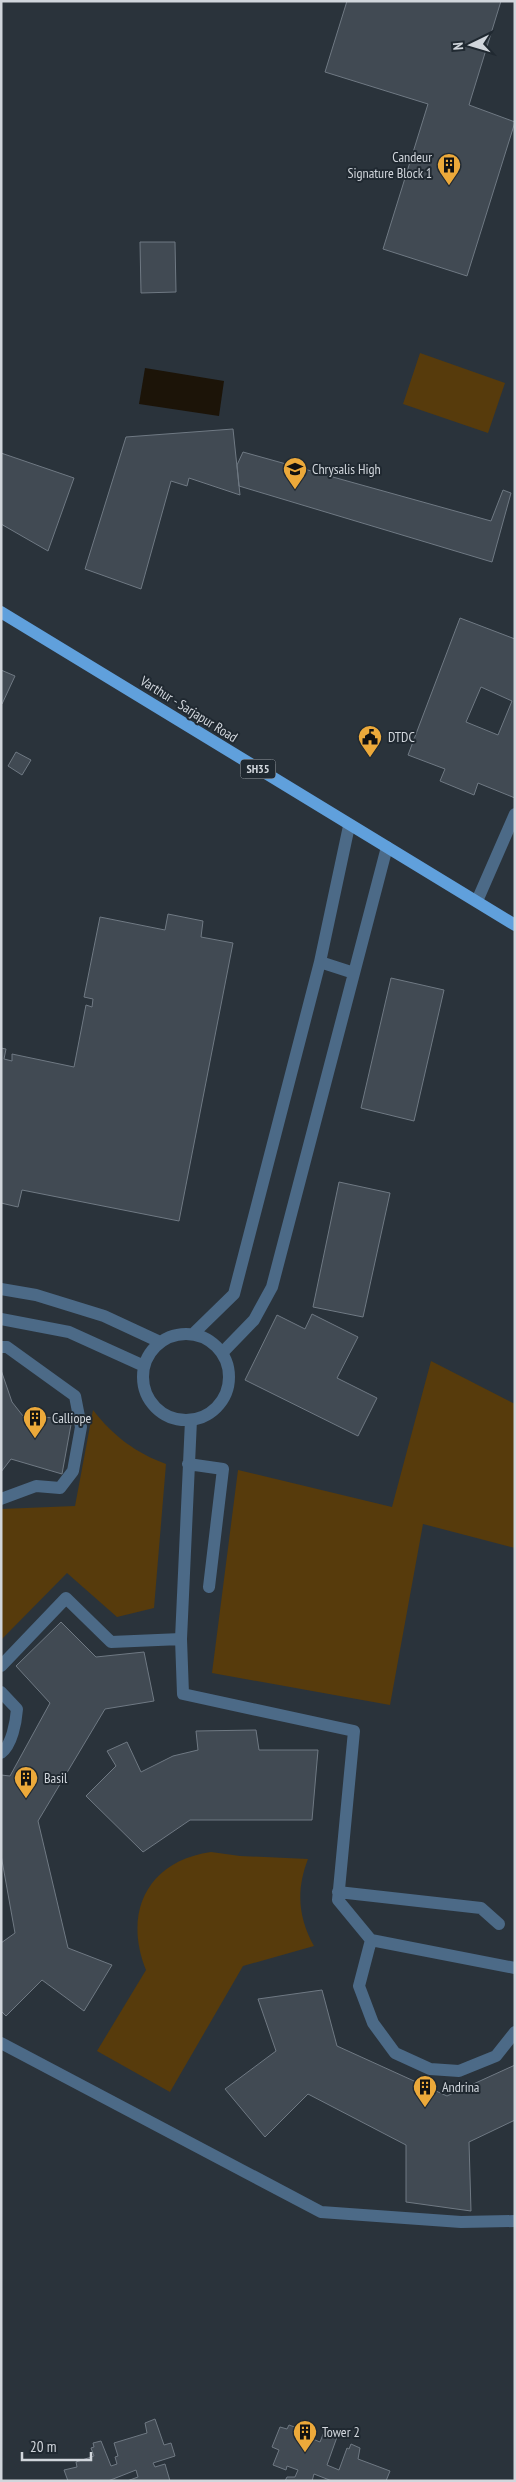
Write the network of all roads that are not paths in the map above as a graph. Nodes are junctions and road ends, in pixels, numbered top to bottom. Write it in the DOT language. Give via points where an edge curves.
graph roads {
  1 [pos="1,612"];
  2 [pos="515,814"];
  3 [pos="349,826"];
  4 [pos="386,847"];
  5 [pos="477,901"];
  6 [pos="515,925"];
  7 [pos="320,962"];
  8 [pos="354,973"];
  9 [pos="1,1289"];
  10 [pos="1,1318"];
  11 [pos="193,1334"];
  12 [pos="160,1342"];
  13 [pos="1,1347"];
  14 [pos="222,1353"];
  15 [pos="144,1366"];
  16 [pos="191,1420"];
  17 [pos="188,1464"];
  18 [pos="1,1499"];
  19 [pos="209,1587"];
  20 [pos="180,1639"];
  21 [pos="1,1666"];
  22 [pos="1,1692"];
  23 [pos="1,1754"];
  24 [pos="338,1892"];
  25 [pos="499,1924"];
  26 [pos="371,1940"];
  27 [pos="515,1968"];
  28 [pos="515,2032"];
  29 [pos="1,2043"];
  30 [pos="515,2221"];
  1 -- 3 [label="main road, Varthur - Sarjapur Road / SH35"];
  2 -- 5 [label="street"];
  3 -- 4 [label="main road, Varthur - Sarjapur Road / SH35"];
  3 -- 7 [label="street"];
  4 -- 5 [label="main road, Varthur - Sarjapur Road / SH35"];
  4 -- 8 [label="street"];
  5 -- 6 [label="main road, Varthur - Sarjapur Road / SH35"];
  7 -- 8 [label="street"];
  7 -- 11 [label="street" via="234,1294"];
  8 -- 14 [label="street" via="272,1287 254,1320"];
  9 -- 12 [label="street" via="36,1295 104,1316"];
  10 -- 15 [label="street" via="69,1332"];
  11 -- 12 [label="street" via="176,1335"];
  11 -- 14 [label="street" via="210,1340"];
  12 -- 15 [label="street"];
  13 -- 18 [label="street" via="7,1347 75,1396 81,1427 73,1471 60,1488 36,1486"];
  14 -- 16 [label="street" via="229,1369 222,1402 203,1417"];
  15 -- 16 [label="street" via="145,1390 157,1409 179,1420"];
  16 -- 17 [label="street"];
  17 -- 19 [label="street" via="223,1469"];
  17 -- 20 [label="street"];
  20 -- 21 [label="street" via="111,1642 66,1598"];
  20 -- 24 [label="street" via="183,1694 354,1731"];
  22 -- 23 [label="street" via="17,1709 6,1749"];
  24 -- 25 [label="street" via="481,1908"];
  24 -- 26 [label="street" via="338,1900"];
  26 -- 27 [label="street"];
  26 -- 28 [label="street" via="359,1986 373,2023 395,2053 430,2069 459,2071 496,2056"];
  29 -- 30 [label="street" via="321,2212 462,2222"];
}
